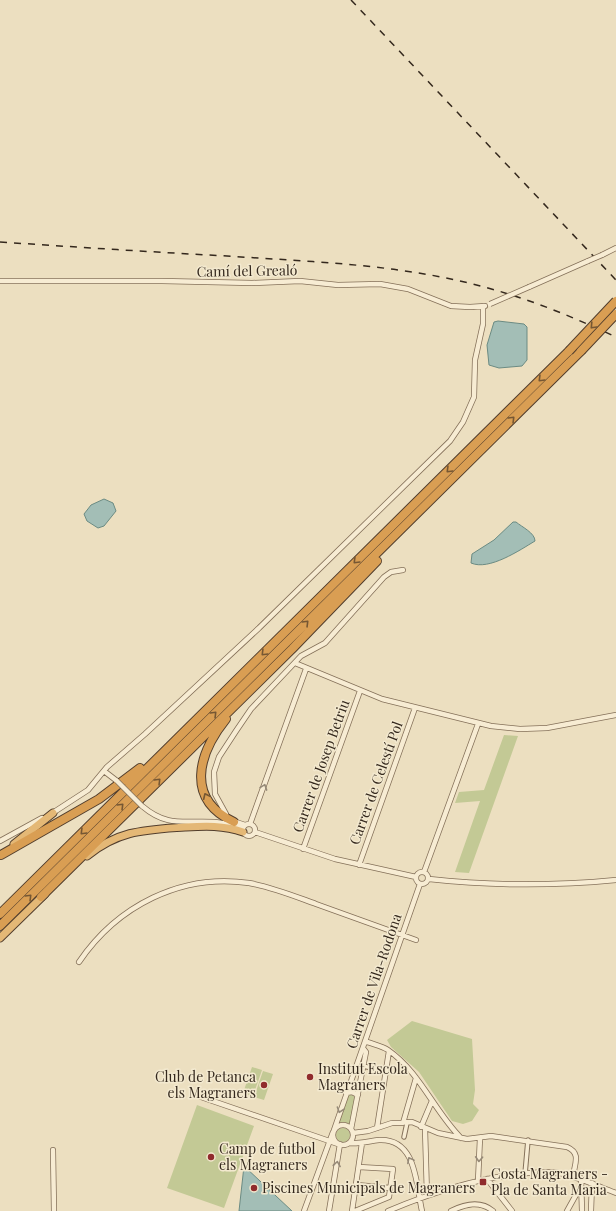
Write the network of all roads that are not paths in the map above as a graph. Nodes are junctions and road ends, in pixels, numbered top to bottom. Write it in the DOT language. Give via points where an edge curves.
graph roads {
  1 [pos="616,248"];
  2 [pos="0,281"];
  3 [pos="616,301"];
  4 [pos="483,306"];
  5 [pos="616,314"];
  6 [pos="485,446"];
  7 [pos="402,570"];
  8 [pos="320,620"];
  9 [pos="295,663"];
  10 [pos="306,669"];
  11 [pos="360,691"];
  12 [pos="415,708"];
  13 [pos="616,715"];
  14 [pos="200,716"];
  15 [pos="478,724"];
  16 [pos="104,771"];
  17 [pos="53,813"];
  18 [pos="234,822"];
  19 [pos="250,824"];
  20 [pos="243,828"];
  21 [pos="255,832"];
  22 [pos="0,841"];
  23 [pos="303,849"];
  24 [pos="0,856"];
  25 [pos="359,865"];
  26 [pos="424,872"];
  27 [pos="416,877"];
  28 [pos="429,879"];
  29 [pos="616,880"];
  30 [pos="420,884"];
  31 [pos="41,897"];
  32 [pos="0,914"];
  33 [pos="0,926"];
  34 [pos="402,935"];
  35 [pos="0,938"];
  36 [pos="416,940"];
  37 [pos="79,962"];
  38 [pos="365,1041"];
  39 [pos="363,1048"];
  40 [pos="389,1051"];
  41 [pos="363,1066"];
  42 [pos="386,1070"];
  43 [pos="416,1078"];
  44 [pos="346,1093"];
  45 [pos="358,1095"];
  46 [pos="201,1097"];
  47 [pos="432,1101"];
  48 [pos="405,1123"];
  49 [pos="377,1128"];
  50 [pos="423,1128"];
  51 [pos="334,1131"];
  52 [pos="352,1131"];
  53 [pos="404,1137"];
  54 [pos="460,1138"];
  55 [pos="480,1138"];
  56 [pos="528,1140"];
  57 [pos="330,1141"];
  58 [pos="349,1143"];
  59 [pos="362,1143"];
  60 [pos="339,1144"];
  61 [pos="53,1150"];
  62 [pos="359,1168"];
  63 [pos="526,1174"];
  64 [pos="573,1176"];
  65 [pos="581,1178"];
  66 [pos="487,1179"];
  67 [pos="478,1181"];
  68 [pos="592,1183"];
  69 [pos="357,1185"];
  70 [pos="390,1188"];
  71 [pos="581,1193"];
  72 [pos="616,1193"];
  73 [pos="427,1195"];
  74 [pos="419,1198"];
  75 [pos="582,1200"];
  76 [pos="590,1200"];
  77 [pos="396,1209"];
  78 [pos="509,1210"];
  79 [pos="54,1211"];
  80 [pos="304,1211"];
  81 [pos="329,1211"];
  82 [pos="353,1211"];
  83 [pos="388,1211"];
  84 [pos="422,1211"];
  85 [pos="451,1211"];
  86 [pos="493,1211"];
  87 [pos="567,1211"];
  88 [pos="582,1211"];
  89 [pos="591,1211"];
  1 -- 4 [label="street, Camí del Grealó, bridge"];
  2 -- 4 [label="street, Camí del Grealó" via="300,281 346,285 380,284 408,289 451,306"];
  3 -- 14 [label="highway, one-way, bridge" via="569,351"];
  4 -- 16 [label="street" via="483,324 474,360 474,397 463,422 450,441 259,628"];
  6 -- 5 [label="highway, one-way, bridge"];
  6 -- 8 [label="highway" via="473,462"];
  33 -- 6 [label="highway, one-way"];
  7 -- 9 [label="street" via="391,572 384,577 325,643"];
  18 -- 8 [label="highway, one-way" via="214,809 204,793 201,773 208,748 236,708"];
  31 -- 8 [label="highway, one-way"];
  9 -- 10 [label="street"];
  9 -- 18 [label="street" via="247,714 216,764 213,777 214,794"];
  10 -- 11 [label="street"];
  19 -- 10 [label="street, one-way"];
  11 -- 12 [label="street"];
  11 -- 23 [label="street, Carrer de Josep Betriu"];
  12 -- 15 [label="street"];
  12 -- 25 [label="street, Carrer de Celestí Pol"];
  13 -- 15 [label="street" via="538,729"];
  14 -- 24 [label="highway" via="192,720 111,791"];
  14 -- 32 [label="highway, one-way"];
  15 -- 26 [label="street"];
  16 -- 17 [label="street" via="88,790"];
  16 -- 20 [label="street, bridge" via="152,815 168,821 216,822"];
  17 -- 22 [label="street"];
  17 -- 24 [label="highway"];
  18 -- 20 [label="street"];
  19 -- 20 [label="street"];
  19 -- 21 [label="street"];
  20 -- 21 [label="street" via="248,836"];
  20 -- 31 [label="highway" via="210,825 151,829 124,835 92,852"];
  21 -- 23 [label="street"];
  23 -- 25 [label="street"];
  25 -- 27 [label="street"];
  26 -- 27 [label="street" via="419,872"];
  26 -- 28 [label="street"];
  27 -- 30 [label="street"];
  28 -- 29 [label="street" via="530,886"];
  28 -- 30 [label="street"];
  30 -- 34 [label="street, Carrer de Vila-Rodona"];
  31 -- 35 [label="highway"];
  34 -- 36 [label="street"];
  34 -- 37 [label="street" via="270,888 239,882 208,882 167,891 131,909 105,929"];
  34 -- 38 [label="street, Carrer de Vila-Rodona"];
  38 -- 39 [label="street, Carrer de Vila-Rodona"];
  38 -- 40 [label="street"];
  39 -- 41 [label="street" via="366,1052"];
  39 -- 44 [label="street, Carrer de Vila-Rodona"];
  40 -- 42 [label="street"];
  40 -- 43 [label="street"];
  41 -- 42 [label="street"];
  41 -- 45 [label="street"];
  42 -- 49 [label="street"];
  43 -- 47 [label="street"];
  43 -- 48 [label="street"];
  44 -- 45 [label="street"];
  44 -- 51 [label="street, Carrer de Vila-Rodona, one-way"];
  45 -- 52 [label="street"];
  46 -- 57 [label="street"];
  47 -- 50 [label="street"];
  47 -- 54 [label="street"];
  48 -- 49 [label="street"];
  48 -- 50 [label="street" via="412,1122"];
  48 -- 53 [label="street"];
  49 -- 52 [label="street"];
  50 -- 54 [label="street"];
  50 -- 73 [label="street"];
  51 -- 52 [label="street" via="343,1125"];
  51 -- 57 [label="street, Carrer de Vila-Rodona"];
  51 -- 60 [label="street" via="334,1139"];
  52 -- 58 [label="street" via="352,1140"];
  54 -- 55 [label="street"];
  55 -- 56 [label="street" via="491,1136"];
  55 -- 67 [label="street, one-way"];
  56 -- 63 [label="street"];
  56 -- 64 [label="street" via="567,1146 574,1150 577,1156"];
  57 -- 60 [label="street"];
  57 -- 80 [label="street, Carrer de Vila-Rodona"];
  58 -- 59 [label="street"];
  58 -- 60 [label="street"];
  59 -- 62 [label="street"];
  74 -- 59 [label="street, one-way" via="412,1163 405,1150 394,1142 380,1140"];
  81 -- 60 [label="street, one-way"];
  61 -- 79 [label="street"];
  62 -- 69 [label="street"];
  62 -- 70 [label="street" via="393,1169"];
  63 -- 64 [label="street" via="557,1172"];
  63 -- 66 [label="street"];
  64 -- 65 [label="street"];
  65 -- 68 [label="street"];
  65 -- 71 [label="street"];
  66 -- 67 [label="street"];
  66 -- 78 [label="street"];
  67 -- 73 [label="street"];
  68 -- 72 [label="street"];
  68 -- 76 [label="street"];
  69 -- 70 [label="street"];
  69 -- 82 [label="street"];
  70 -- 82 [label="street" via="389,1197"];
  71 -- 75 [label="street"];
  71 -- 87 [label="street" via="577,1193"];
  73 -- 74 [label="street"];
  74 -- 77 [label="street"];
  74 -- 84 [label="street"];
  75 -- 76 [label="street"];
  75 -- 88 [label="street"];
  76 -- 89 [label="street"];
  77 -- 83 [label="street"];
  85 -- 86 [label="street" via="476,1203"];
}
